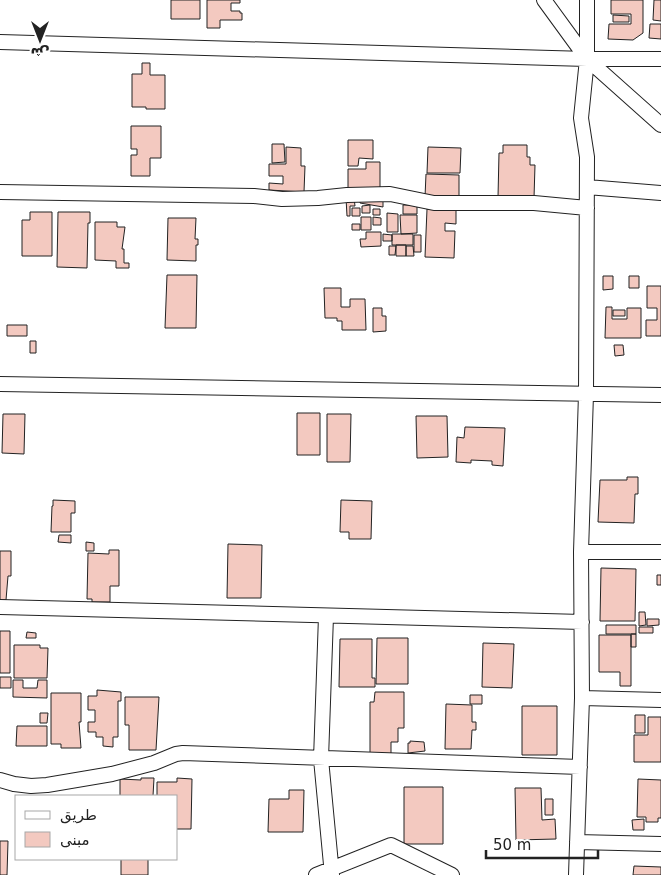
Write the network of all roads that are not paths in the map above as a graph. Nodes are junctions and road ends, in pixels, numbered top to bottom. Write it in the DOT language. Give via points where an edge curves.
graph roads {
  1 [pos="544,0"];
  2 [pos="587,0"];
  3 [pos="0,42"];
  4 [pos="587,59"];
  5 [pos="661,59"];
  6 [pos="661,125"];
  7 [pos="586,187"];
  8 [pos="0,192"];
  9 [pos="661,194"];
  10 [pos="586,208"];
  11 [pos="0,384"];
  12 [pos="586,394"];
  13 [pos="661,395"];
  14 [pos="581,552"];
  15 [pos="661,552"];
  16 [pos="0,607"];
  17 [pos="326,616"];
  18 [pos="582,622"];
  19 [pos="582,698"];
  20 [pos="661,700"];
  21 [pos="321,759"];
  22 [pos="580,767"];
  23 [pos="0,780"];
  24 [pos="577,842"];
  25 [pos="661,844"];
  26 [pos="332,871"];
  27 [pos="316,875"];
  28 [pos="452,875"];
  29 [pos="576,875"];
  1 -- 4 [label="street"];
  2 -- 4 [label="street"];
  3 -- 4 [label="street"];
  4 -- 5 [label="street"];
  4 -- 6 [label="street"];
  4 -- 7 [label="street" via="581,118"];
  7 -- 9 [label="street"];
  7 -- 10 [label="street"];
  8 -- 10 [label="street" via="282,199 390,194 434,203 534,203"];
  10 -- 12 [label="street"];
  11 -- 12 [label="street"];
  12 -- 13 [label="street"];
  12 -- 14 [label="street"];
  14 -- 15 [label="street"];
  14 -- 18 [label="street"];
  16 -- 17 [label="street"];
  17 -- 18 [label="street"];
  17 -- 21 [label="street"];
  18 -- 19 [label="street"];
  19 -- 20 [label="street"];
  19 -- 22 [label="street"];
  21 -- 22 [label="street"];
  21 -- 23 [label="street" via="183,753 112,774 47,785 31,786"];
  21 -- 26 [label="street"];
  22 -- 24 [label="street"];
  24 -- 25 [label="street"];
  24 -- 29 [label="street"];
  26 -- 27 [label="street"];
  26 -- 28 [label="street" via="390,845"];
}
